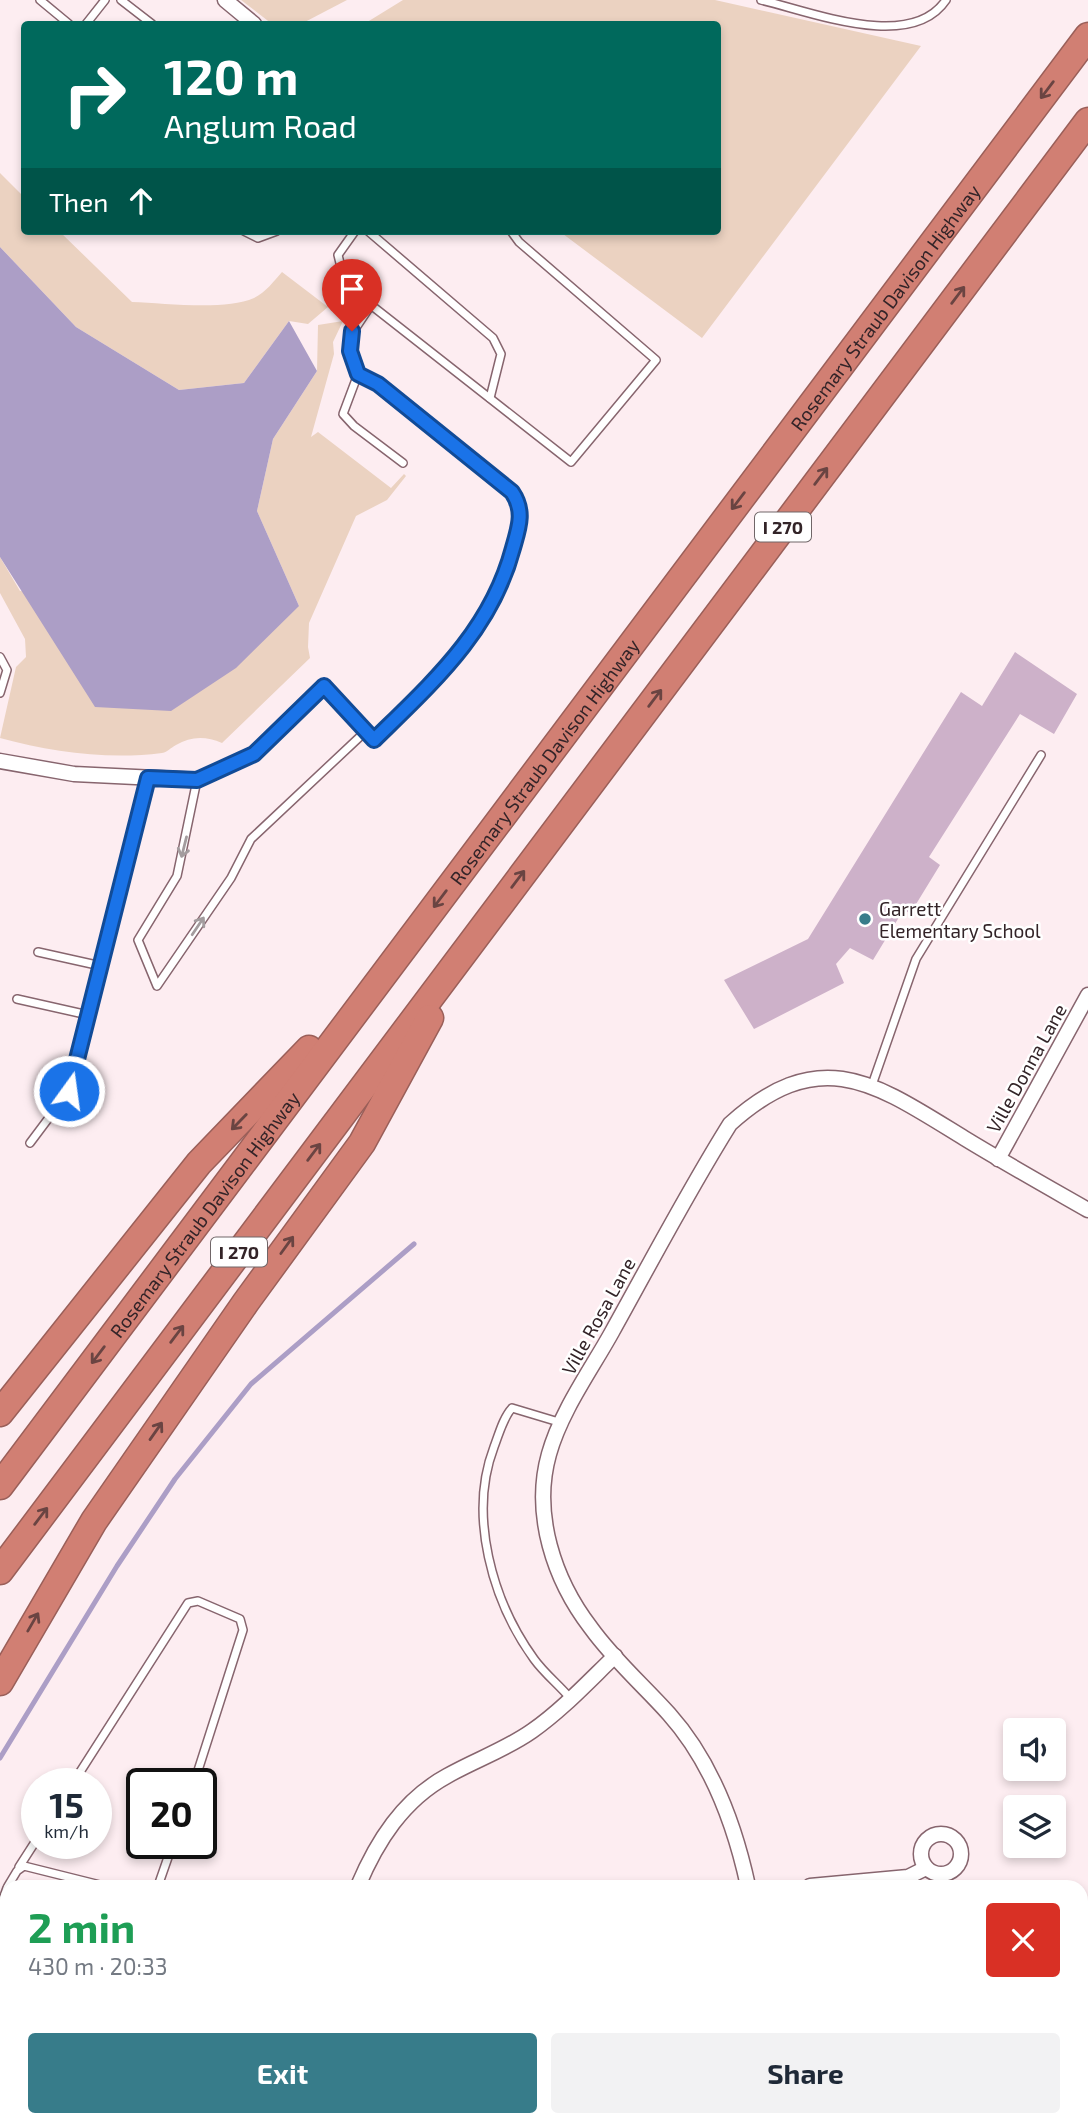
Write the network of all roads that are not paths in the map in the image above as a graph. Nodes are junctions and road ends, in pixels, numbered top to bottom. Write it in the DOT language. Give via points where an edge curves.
graph roads {
  1 [pos="40,0"];
  2 [pos="105,0"];
  3 [pos="121,0"];
  4 [pos="225,0"];
  5 [pos="761,0"];
  6 [pos="946,0"];
  7 [pos="65,21"];
  8 [pos="88,21"];
  9 [pos="148,21"];
  10 [pos="250,21"];
  11 [pos="1088,36"];
  12 [pos="1088,121"];
  13 [pos="251,235"];
  14 [pos="268,235"];
  15 [pos="352,235"];
  16 [pos="373,235"];
  17 [pos="514,235"];
  18 [pos="371,305"];
  19 [pos="358,374"];
  20 [pos="490,398"];
  21 [pos="403,463"];
  22 [pos="0,657"];
  23 [pos="0,693"];
  24 [pos="366,732"];
  25 [pos="1041,755"];
  26 [pos="0,761"];
  27 [pos="148,778"];
  28 [pos="197,780"];
  29 [pos="476,933"];
  30 [pos="38,952"];
  31 [pos="100,966"];
  32 [pos="388,967"];
  33 [pos="1088,995"];
  34 [pos="17,999"];
  35 [pos="88,1016"];
  36 [pos="872,1085"];
  37 [pos="30,1143"];
  38 [pos="998,1159"];
  39 [pos="1088,1210"];
  40 [pos="0,1413"];
  41 [pos="562,1423"];
  42 [pos="0,1486"];
  43 [pos="0,1571"];
  44 [pos="615,1657"];
  45 [pos="0,1682"];
  46 [pos="570,1698"];
  47 [pos="82,1768"];
  48 [pos="199,1768"];
  49 [pos="24,1859"];
  50 [pos="167,1859"];
  51 [pos="926,1868"];
  52 [pos="17,1871"];
  53 [pos="11,1880"];
  54 [pos="79,1880"];
  55 [pos="160,1880"];
  56 [pos="360,1880"];
  57 [pos="746,1880"];
  58 [pos="875,1880"];
  1 -- 7 [label="lane"];
  2 -- 8 [label="lane"];
  3 -- 9 [label="lane"];
  4 -- 10 [label="street"];
  5 -- 6 [label="lane" via="885,28 919,23"];
  11 -- 32 [label="highway, Rosemary Straub Davison Highway / I 270, one-way"];
  29 -- 12 [label="highway, I 270, one-way"];
  13 -- 14 [label="lane" via="258,239"];
  15 -- 18 [label="lane" via="338,256 343,275"];
  16 -- 20 [label="lane" via="493,338 501,354"];
  17 -- 20 [label="lane" via="656,360 571,462"];
  18 -- 19 [label="lane" via="352,331 350,351"];
  18 -- 20 [label="lane"];
  19 -- 21 [label="lane" via="343,414"];
  19 -- 24 [label="lane" via="378,384 512,492 520,503 521,521 504,582 468,644 374,740"];
  22 -- 23 [label="lane" via="7,670"];
  24 -- 28 [label="lane" via="324,686 254,754"];
  28 -- 24 [label="lane, one-way" via="177,876 138,940 157,986 231,878 251,839"];
  25 -- 36 [label="lane" via="916,959"];
  26 -- 27 [label="street" via="74,774"];
  27 -- 28 [label="street"];
  27 -- 31 [label="lane"];
  43 -- 29 [label="highway, I 270, one-way"];
  45 -- 29 [label="highway, one-way" via="94,1521 362,1143"];
  30 -- 31 [label="lane"];
  31 -- 35 [label="lane"];
  32 -- 40 [label="highway, one-way" via="199,1163"];
  32 -- 42 [label="highway, Rosemary Straub Davison Highway / I 270, one-way"];
  33 -- 38 [label="street, Ville Donna Lane"];
  34 -- 35 [label="lane"];
  35 -- 37 [label="lane" via="69,1091"];
  36 -- 38 [label="street, Ville Rosa Lane"];
  36 -- 41 [label="street, Ville Rosa Lane" via="841,1078 782,1088 752,1104 730,1124"];
  38 -- 39 [label="street, Ville Rosa Lane"];
  41 -- 44 [label="street, Ville Rosa Lane" via="549,1454 545,1525 554,1563 590,1628"];
  41 -- 46 [label="lane" via="512,1408 485,1471 483,1510 498,1591 534,1659"];
  44 -- 46 [label="street"];
  44 -- 57 [label="street, Ville Rosa Lane" via="671,1716 695,1751 731,1823"];
  46 -- 56 [label="street" via="505,1749 446,1776 423,1794 385,1831"];
  47 -- 48 [label="lane" via="188,1603 198,1601 240,1619 243,1630"];
  49 -- 52 [label="lane"];
  50 -- 55 [label="lane"];
  51 -- 58 [label="street" via="908,1877"];
  52 -- 53 [label="lane"];
  52 -- 54 [label="lane" via="24,1866"];
}
